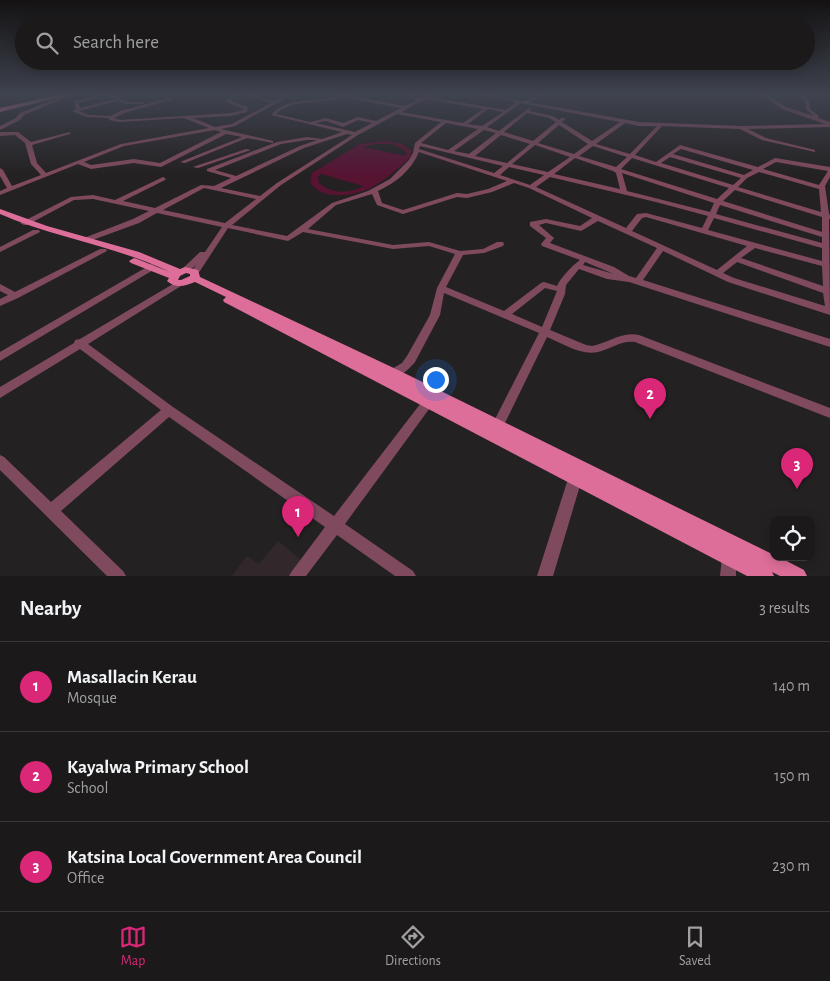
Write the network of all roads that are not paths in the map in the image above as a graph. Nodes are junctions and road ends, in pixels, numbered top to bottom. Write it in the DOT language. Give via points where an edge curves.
graph roads {
  1 [pos="14,121"];
  2 [pos="194,121"];
  3 [pos="235,121"];
  4 [pos="243,121"];
  5 [pos="302,121"];
  6 [pos="319,121"];
  7 [pos="333,121"];
  8 [pos="352,121"];
  9 [pos="370,121"];
  10 [pos="381,121"];
  11 [pos="445,121"];
  12 [pos="469,121"];
  13 [pos="491,121"];
  14 [pos="515,121"];
  15 [pos="556,121"];
  16 [pos="561,121"];
  17 [pos="617,121"];
  18 [pos="823,121"];
  19 [pos="623,122"];
  20 [pos="239,123"];
  21 [pos="312,123"];
  22 [pos="377,123"];
  23 [pos="559,123"];
  24 [pos="465,124"];
  25 [pos="661,125"];
  26 [pos="830,125"];
  27 [pos="481,127"];
  28 [pos="0,128"];
  29 [pos="741,128"];
  30 [pos="218,129"];
  31 [pos="224,132"];
  32 [pos="347,132"];
  33 [pos="68,133"];
  34 [pos="501,133"];
  35 [pos="0,134"];
  36 [pos="356,134"];
  37 [pos="245,138"];
  38 [pos="322,139"];
  39 [pos="271,142"];
  40 [pos="284,142"];
  41 [pos="29,144"];
  42 [pos="534,144"];
  43 [pos="592,144"];
  44 [pos="417,147"];
  45 [pos="450,151"];
  46 [pos="814,151"];
  47 [pos="669,154"];
  48 [pos="471,156"];
  49 [pos="632,156"];
  50 [pos="574,157"];
  51 [pos="173,159"];
  52 [pos="77,162"];
  53 [pos="183,162"];
  54 [pos="508,164"];
  55 [pos="656,164"];
  56 [pos="196,166"];
  57 [pos="0,170"];
  58 [pos="210,170"];
  59 [pos="758,170"];
  60 [pos="830,170"];
  61 [pos="617,171"];
  62 [pos="549,174"];
  63 [pos="45,175"];
  64 [pos="496,175"];
  65 [pos="745,177"];
  66 [pos="237,178"];
  67 [pos="163,179"];
  68 [pos="514,181"];
  69 [pos="217,187"];
  70 [pos="531,187"];
  71 [pos="10,188"];
  72 [pos="733,188"];
  73 [pos="823,188"];
  74 [pos="374,190"];
  75 [pos="624,192"];
  76 [pos="0,193"];
  77 [pos="261,198"];
  78 [pos="118,201"];
  79 [pos="718,202"];
  80 [pos="157,211"];
  81 [pos="1,214"];
  82 [pos="712,214"];
  83 [pos="828,217"];
  84 [pos="597,218"];
  85 [pos="24,223"];
  86 [pos="226,226"];
  87 [pos="302,230"];
  88 [pos="704,231"];
  89 [pos="36,232"];
  90 [pos="627,232"];
  91 [pos="828,237"];
  92 [pos="87,240"];
  93 [pos="500,244"];
  94 [pos="753,245"];
  95 [pos="826,247"];
  96 [pos="661,248"];
  97 [pos="0,250"];
  98 [pos="103,251"];
  99 [pos="460,253"];
  100 [pos="584,259"];
  101 [pos="735,259"];
  102 [pos="826,265"];
  103 [pos="577,266"];
  104 [pos="152,268"];
  105 [pos="717,274"];
  106 [pos="183,277"];
  107 [pos="634,281"];
  108 [pos="0,287"];
  109 [pos="442,288"];
  110 [pos="562,290"];
  111 [pos="828,294"];
  112 [pos="15,296"];
  113 [pos="150,300"];
  114 [pos="0,303"];
  115 [pos="830,312"];
  116 [pos="505,315"];
  117 [pos="544,332"];
  118 [pos="830,342"];
  119 [pos="79,343"];
  120 [pos="0,356"];
  121 [pos="394,373"];
  122 [pos="0,393"];
  123 [pos="428,402"];
  124 [pos="169,410"];
  125 [pos="830,413"];
  126 [pos="498,425"];
  127 [pos="0,461"];
  128 [pos="575,480"];
  129 [pos="51,511"];
  130 [pos="334,525"];
  131 [pos="729,557"];
  132 [pos="118,576"];
  133 [pos="297,576"];
  134 [pos="408,576"];
  135 [pos="545,576"];
  136 [pos="728,576"];
  137 [pos="765,576"];
  138 [pos="798,576"];
  1 -- 28 [label="street"];
  2 -- 30 [label="street"];
  3 -- 20 [label="street"];
  4 -- 20 [label="street"];
  5 -- 21 [label="street"];
  6 -- 21 [label="street"];
  7 -- 8 [label="street" via="344,124"];
  9 -- 22 [label="street"];
  10 -- 22 [label="street"];
  11 -- 24 [label="street"];
  11 -- 44 [label="street"];
  12 -- 24 [label="street"];
  13 -- 27 [label="street"];
  14 -- 34 [label="street"];
  15 -- 23 [label="street"];
  16 -- 23 [label="street"];
  17 -- 19 [label="street"];
  18 -- 26 [label="street"];
  19 -- 25 [label="street"];
  19 -- 43 [label="street"];
  20 -- 30 [label="street"];
  21 -- 32 [label="street"];
  22 -- 36 [label="street"];
  23 -- 42 [label="street"];
  23 -- 43 [label="street"];
  24 -- 27 [label="street"];
  25 -- 29 [label="street"];
  25 -- 49 [label="street"];
  26 -- 29 [label="street"];
  27 -- 34 [label="street"];
  27 -- 45 [label="street"];
  29 -- 46 [label="street" via="764,140"];
  30 -- 31 [label="street"];
  30 -- 52 [label="street" via="124,145"];
  31 -- 37 [label="street"];
  31 -- 51 [label="street"];
  32 -- 36 [label="street"];
  32 -- 38 [label="street"];
  33 -- 41 [label="street"];
  34 -- 42 [label="street"];
  34 -- 48 [label="street"];
  35 -- 41 [label="street" via="16,133"];
  36 -- 77 [label="street" via="299,169"];
  37 -- 39 [label="street"];
  37 -- 53 [label="street"];
  38 -- 40 [label="street" via="303,137"];
  38 -- 66 [label="street"];
  39 -- 40 [label="street"];
  39 -- 56 [label="street"];
  40 -- 58 [label="street"];
  41 -- 63 [label="street" via="34,164"];
  42 -- 50 [label="street"];
  42 -- 54 [label="street"];
  43 -- 49 [label="street"];
  43 -- 50 [label="street"];
  44 -- 45 [label="street"];
  44 -- 64 [label="street"];
  44 -- 74 [label="street" via="412,163"];
  45 -- 48 [label="street"];
  47 -- 55 [label="street"];
  47 -- 59 [label="street" via="680,147"];
  47 -- 65 [label="street"];
  48 -- 54 [label="street"];
  49 -- 55 [label="street"];
  49 -- 61 [label="street"];
  50 -- 61 [label="street"];
  50 -- 62 [label="street"];
  51 -- 52 [label="street" via="158,165 134,161 91,167"];
  51 -- 53 [label="street"];
  52 -- 63 [label="street"];
  53 -- 56 [label="street"];
  54 -- 62 [label="street"];
  54 -- 64 [label="street"];
  55 -- 72 [label="street"];
  56 -- 58 [label="street"];
  57 -- 71 [label="street"];
  58 -- 66 [label="street"];
  59 -- 60 [label="street" via="776,159"];
  59 -- 65 [label="street"];
  59 -- 73 [label="street"];
  60 -- 73 [label="street"];
  61 -- 75 [label="street"];
  61 -- 79 [label="street"];
  62 -- 70 [label="street"];
  62 -- 75 [label="street"];
  63 -- 71 [label="street"];
  64 -- 68 [label="street"];
  65 -- 72 [label="street"];
  66 -- 69 [label="street"];
  67 -- 78 [label="street"];
  68 -- 70 [label="street"];
  68 -- 74 [label="street" via="490,191 457,195 403,212 379,204"];
  69 -- 77 [label="street"];
  69 -- 80 [label="street" via="198,187"];
  70 -- 84 [label="street"];
  71 -- 76 [label="street"];
  72 -- 79 [label="street"];
  72 -- 83 [label="street"];
  73 -- 83 [label="street"];
  74 -- 87 [label="street" via="333,205"];
  75 -- 82 [label="street"];
  77 -- 86 [label="street"];
  78 -- 80 [label="street"];
  78 -- 85 [label="street" via="76,197"];
  79 -- 82 [label="street"];
  79 -- 91 [label="street"];
  80 -- 86 [label="street"];
  80 -- 92 [label="street"];
  81 -- 85 [label="main road"];
  81 -- 89 [label="main road"];
  82 -- 88 [label="street"];
  82 -- 95 [label="street"];
  83 -- 91 [label="street"];
  84 -- 90 [label="street"];
  84 -- 100 [label="street" via="580,229 546,221 533,224 550,238 545,244"];
  85 -- 92 [label="main road"];
  86 -- 87 [label="street" via="286,240"];
  86 -- 106 [label="street" via="211,248"];
  87 -- 99 [label="street" via="393,247 429,244"];
  88 -- 90 [label="street" via="643,215"];
  88 -- 94 [label="street"];
  89 -- 97 [label="street"];
  89 -- 98 [label="main road"];
  90 -- 96 [label="street"];
  91 -- 95 [label="street"];
  92 -- 106 [label="main road" via="150,259"];
  93 -- 99 [label="street" via="484,251"];
  94 -- 101 [label="street"];
  94 -- 102 [label="street"];
  95 -- 102 [label="street"];
  96 -- 105 [label="street"];
  96 -- 107 [label="street"];
  98 -- 104 [label="main road"];
  98 -- 112 [label="street"];
  99 -- 109 [label="street"];
  100 -- 103 [label="street"];
  100 -- 107 [label="street"];
  101 -- 105 [label="street"];
  101 -- 111 [label="street"];
  102 -- 111 [label="street"];
  103 -- 107 [label="street"];
  103 -- 110 [label="street" via="565,279"];
  104 -- 106 [label="main road"];
  104 -- 120 [label="street"];
  105 -- 115 [label="street"];
  106 -- 113 [label="street"];
  106 -- 121 [label="main road"];
  106 -- 123 [label="main road"];
  107 -- 118 [label="street"];
  108 -- 112 [label="street"];
  109 -- 116 [label="street"];
  109 -- 121 [label="street" via="435,314 411,359"];
  110 -- 116 [label="street" via="544,285"];
  110 -- 117 [label="street"];
  111 -- 115 [label="street"];
  112 -- 114 [label="street"];
  113 -- 119 [label="street"];
  116 -- 117 [label="street"];
  117 -- 125 [label="street" via="591,350 625,337 636,338"];
  117 -- 126 [label="street"];
  119 -- 122 [label="street"];
  119 -- 124 [label="street"];
  121 -- 126 [label="main road"];
  123 -- 128 [label="main road"];
  123 -- 130 [label="street"];
  124 -- 129 [label="street"];
  124 -- 130 [label="street"];
  126 -- 138 [label="main road"];
  127 -- 129 [label="street"];
  128 -- 131 [label="main road"];
  128 -- 135 [label="street"];
  129 -- 132 [label="street"];
  130 -- 133 [label="street"];
  130 -- 134 [label="street"];
  131 -- 136 [label="street"];
  131 -- 137 [label="main road"];
}
